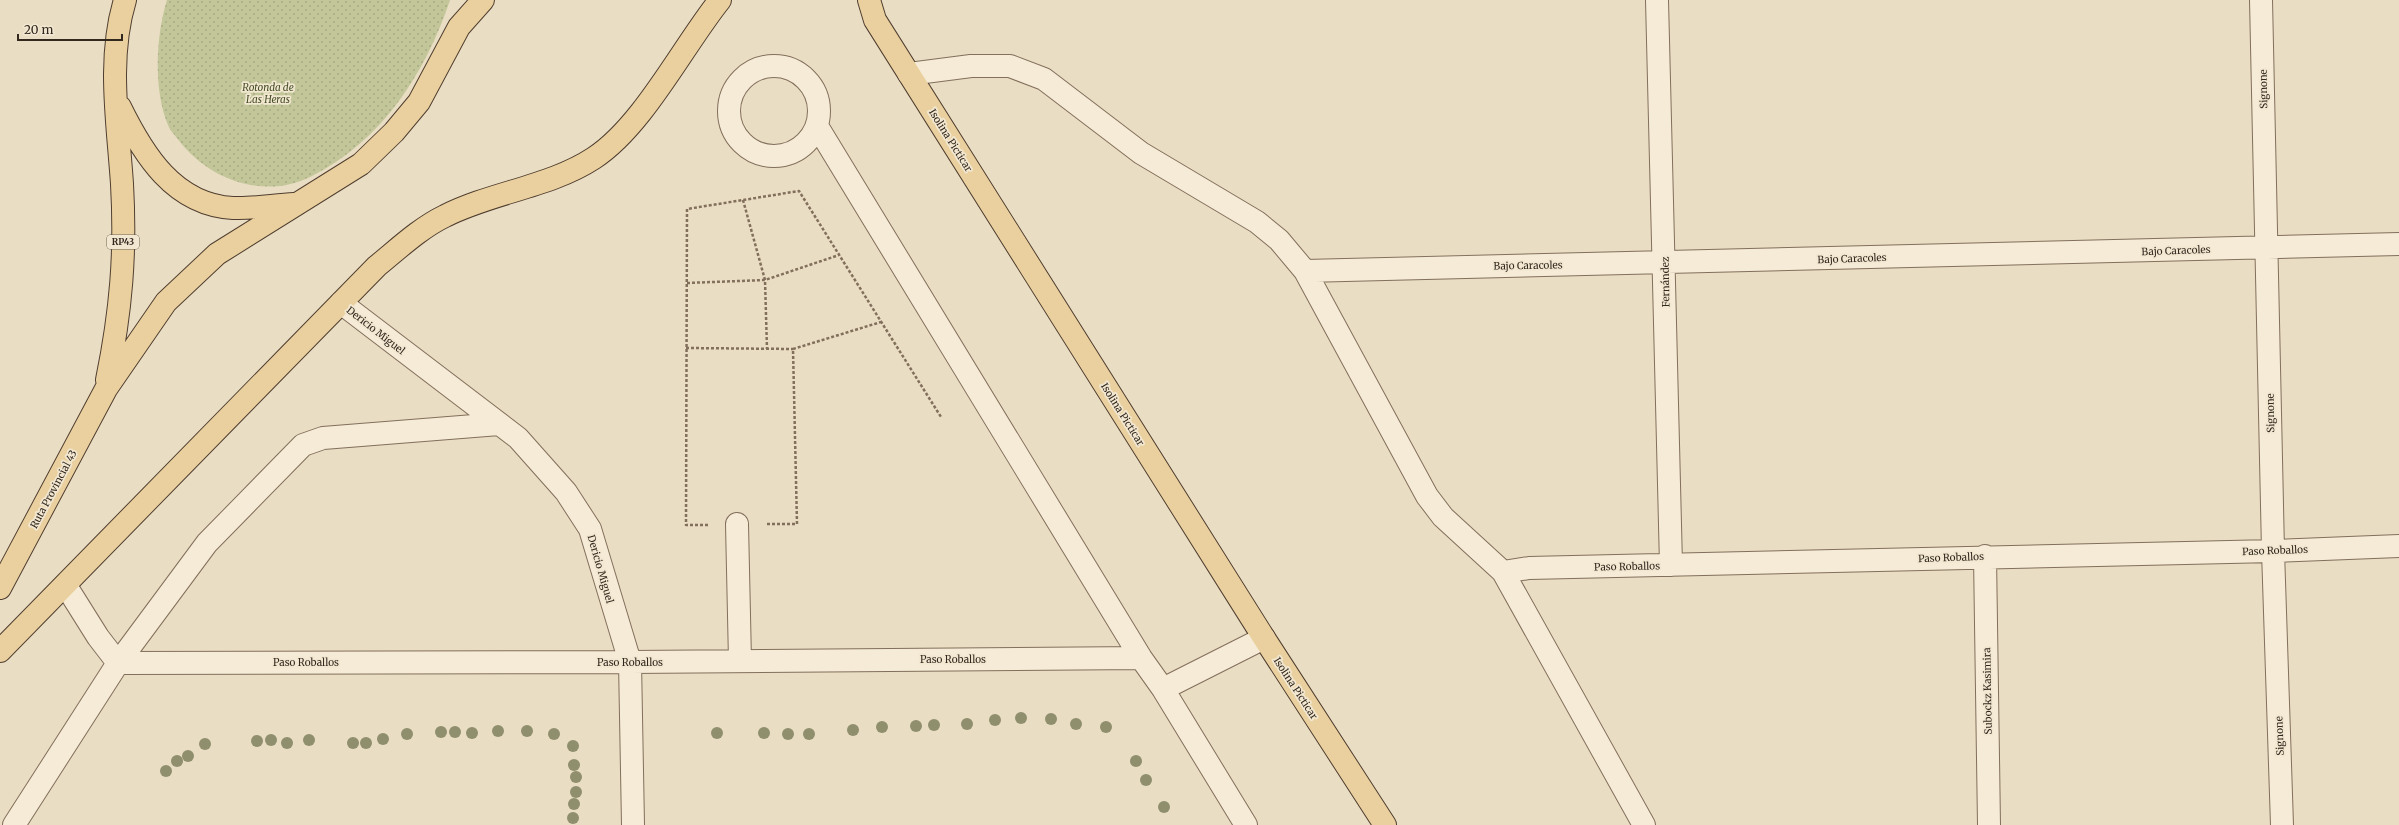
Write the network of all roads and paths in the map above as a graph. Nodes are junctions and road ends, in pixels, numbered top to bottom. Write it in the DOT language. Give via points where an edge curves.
graph roads {
  1 [pos="125,0"];
  2 [pos="465,0"];
  3 [pos="483,0"];
  4 [pos="720,0"];
  5 [pos="869,0"];
  6 [pos="1657,0"];
  7 [pos="2261,0"];
  8 [pos="458,27"];
  9 [pos="910,74"];
  10 [pos="115,95"];
  11 [pos="817,126"];
  12 [pos="743,200"];
  13 [pos="296,203"];
  14 [pos="2399,244"];
  15 [pos="2267,247"];
  16 [pos="839,255"];
  17 [pos="1664,263"];
  18 [pos="1305,271"];
  19 [pos="765,280"];
  20 [pos="686,283"];
  21 [pos="341,303"];
  22 [pos="881,322"];
  23 [pos="686,348"];
  24 [pos="767,349"];
  25 [pos="793,349"];
  26 [pos="106,389"];
  27 [pos="941,417"];
  28 [pos="499,424"];
  29 [pos="737,524"];
  30 [pos="2399,546"];
  31 [pos="2273,551"];
  32 [pos="1984,556"];
  33 [pos="1671,565"];
  34 [pos="1503,572"];
  35 [pos="66,586"];
  36 [pos="0,588"];
  37 [pos="1264,638"];
  38 [pos="0,651"];
  39 [pos="1141,658"];
  40 [pos="740,661"];
  41 [pos="630,662"];
  42 [pos="118,663"];
  43 [pos="1163,690"];
  44 [pos="14,825"];
  45 [pos="633,825"];
  46 [pos="1246,825"];
  47 [pos="1385,825"];
  48 [pos="1644,825"];
  49 [pos="1989,825"];
  50 [pos="2282,825"];
  1 -- 10 [label="main road, RP43" via="119,28"];
  2 -- 8 [label="main road, RP43"];
  3 -- 8 [label="main road"];
  4 -- 21 [label="main road" via="645,106 613,142 594,158 559,174 444,216 411,238"];
  5 -- 9 [label="main road, Isolina Picticar" via="875,20"];
  6 -- 17 [label="street, Fernández"];
  7 -- 15 [label="street, Signone"];
  8 -- 13 [label="main road, RP43" via="418,102 394,132 361,164"];
  9 -- 18 [label="street" via="971,66 1010,66 1044,79 1141,153 1257,222 1279,240"];
  9 -- 37 [label="main road, Isolina Picticar"];
  10 -- 13 [label="main road, RP43" via="143,151 174,186 203,202 232,208"];
  10 -- 26 [label="main road, RP43" via="122,184 124,263 118,326"];
  11 -- 11 [label="street" via="817,95 809,82 797,72 783,66 768,66 753,71 741,79 732,92 728,107 732,128 744,146 757,153 785,155 799,149 810,139"];
  11 -- 39 [label="street"];
  12 -- 16 [label="path" via="799,191"];
  12 -- 19 [label="path"];
  12 -- 20 [label="path" via="687,209"];
  13 -- 26 [label="main road, RP43" via="217,254 176,292 166,302"];
  14 -- 15 [label="street, Bajo Caracoles"];
  15 -- 17 [label="street, Bajo Caracoles"];
  15 -- 31 [label="street, Signone"];
  16 -- 19 [label="path"];
  16 -- 22 [label="path"];
  17 -- 18 [label="street, Bajo Caracoles"];
  17 -- 33 [label="street, Fernández"];
  18 -- 34 [label="street" via="1427,496 1443,517"];
  19 -- 20 [label="path"];
  19 -- 24 [label="path"];
  20 -- 23 [label="path"];
  21 -- 28 [label="street, Dericio Miguel"];
  21 -- 35 [label="main road"];
  22 -- 25 [label="path"];
  22 -- 27 [label="path"];
  23 -- 24 [label="path"];
  23 -- 29 [label="path" via="686,525"];
  24 -- 25 [label="path"];
  25 -- 29 [label="path" via="797,524"];
  26 -- 36 [label="main road, Ruta Provincial 43 / RP43"];
  28 -- 41 [label="street, Dericio Miguel" via="518,438 566,492 590,529"];
  28 -- 42 [label="street" via="323,438 303,445 207,543"];
  29 -- 40 [label="street"];
  30 -- 31 [label="street, Paso Roballos"];
  31 -- 32 [label="street, Paso Roballos"];
  31 -- 50 [label="street, Signone"];
  32 -- 33 [label="street, Paso Roballos"];
  32 -- 49 [label="street, Subockz Kasimira"];
  33 -- 34 [label="street, Paso Roballos" via="1529,568"];
  34 -- 48 [label="street"];
  35 -- 38 [label="main road"];
  35 -- 42 [label="street" via="98,637"];
  37 -- 43 [label="street"];
  37 -- 47 [label="main road, Isolina Picticar"];
  39 -- 40 [label="street, Paso Roballos"];
  39 -- 43 [label="street"];
  40 -- 41 [label="street, Paso Roballos"];
  41 -- 42 [label="street, Paso Roballos"];
  41 -- 45 [label="street, Dericio Miguel"];
  42 -- 44 [label="street"];
  43 -- 46 [label="street"];
}
